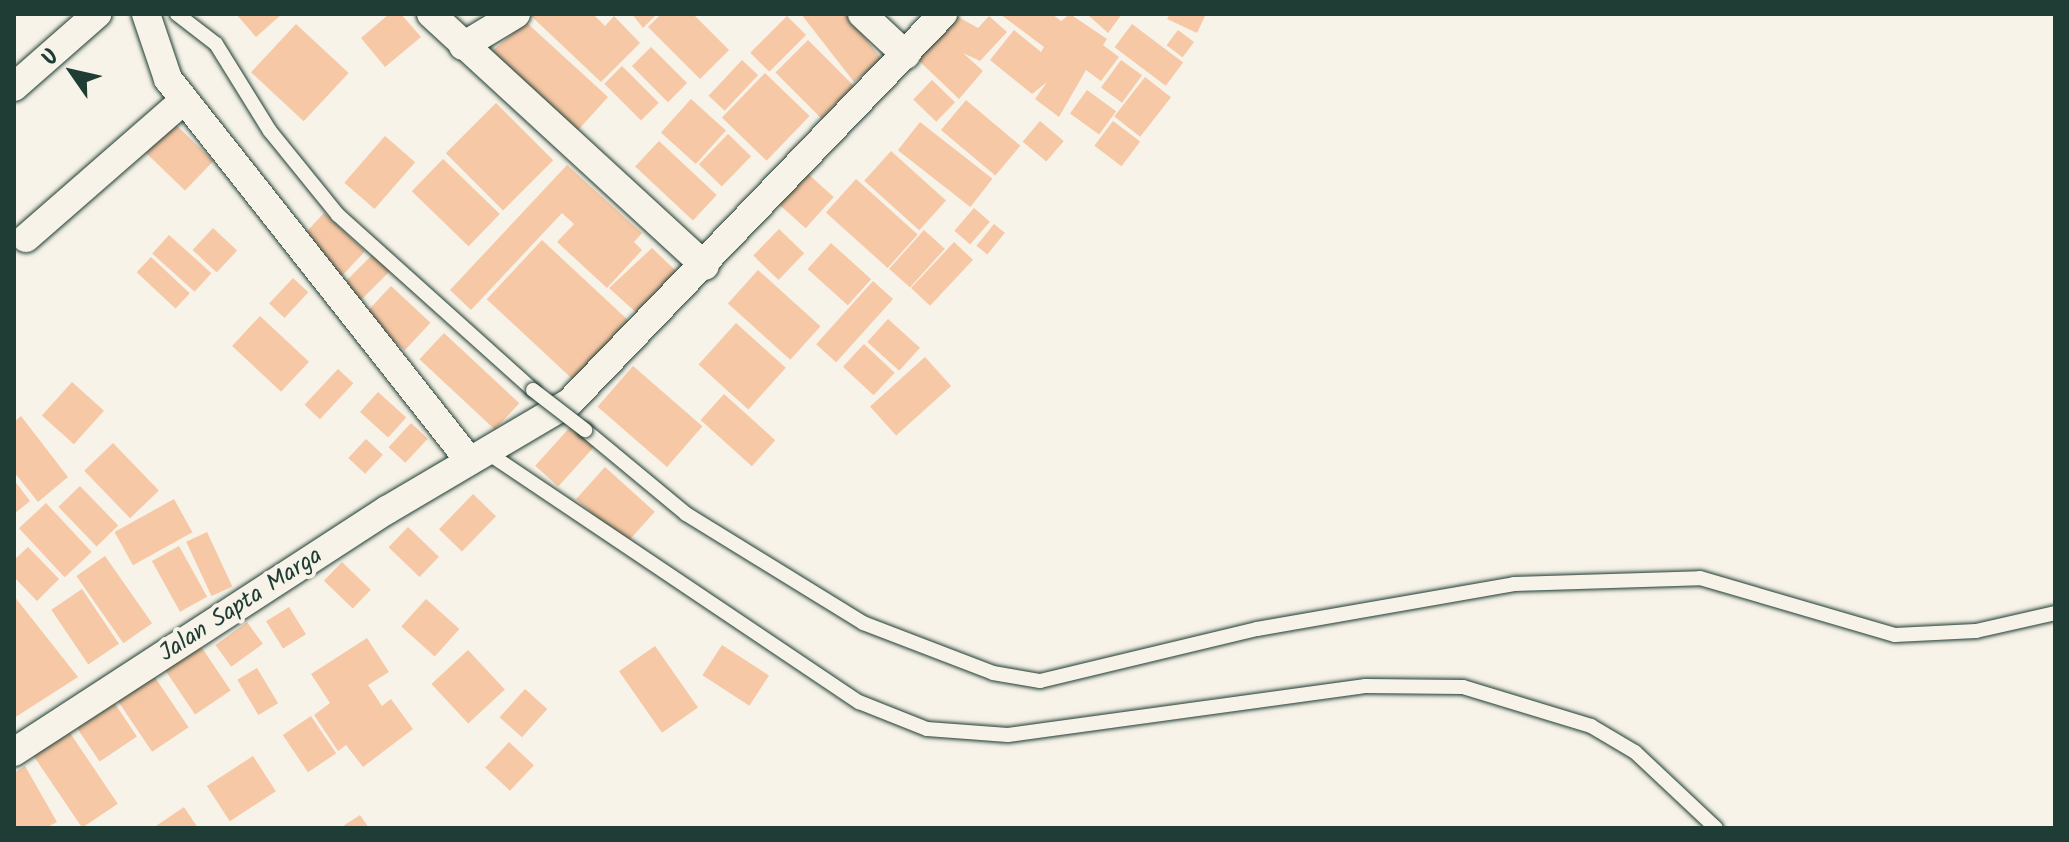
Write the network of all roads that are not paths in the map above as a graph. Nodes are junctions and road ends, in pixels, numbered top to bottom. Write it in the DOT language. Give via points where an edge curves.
graph roads {
  1 [pos="97,14"];
  2 [pos="146,14"];
  3 [pos="177,14"];
  4 [pos="431,14"];
  5 [pos="516,14"];
  6 [pos="862,14"];
  7 [pos="943,14"];
  8 [pos="463,46"];
  9 [pos="906,55"];
  10 [pos="14,87"];
  11 [pos="184,100"];
  12 [pos="26,238"];
  13 [pos="705,266"];
  14 [pos="479,457"];
  15 [pos="2055,613"];
  16 [pos="14,752"];
  17 [pos="1716,828"];
  1 -- 10 [label="street"];
  2 -- 11 [label="street" via="158,62"];
  3 -- 15 [label="lane, bridge" via="216,44 270,131 338,215 533,390 686,514 863,623 993,673 1040,681 1257,629 1514,584 1700,578 1895,635 1976,631"];
  4 -- 8 [label="street"];
  5 -- 8 [label="street"];
  6 -- 9 [label="street"];
  7 -- 9 [label="street, Jalan Sapta Marga"];
  8 -- 13 [label="street"];
  9 -- 13 [label="street, Jalan Sapta Marga"];
  11 -- 12 [label="street"];
  11 -- 14 [label="street"];
  13 -- 14 [label="street, Jalan Sapta Marga" via="569,403"];
  14 -- 16 [label="street, Jalan Sapta Marga"];
  14 -- 17 [label="lane" via="859,702 927,729 1008,735 1365,686 1463,687 1591,726 1635,752"];
}
